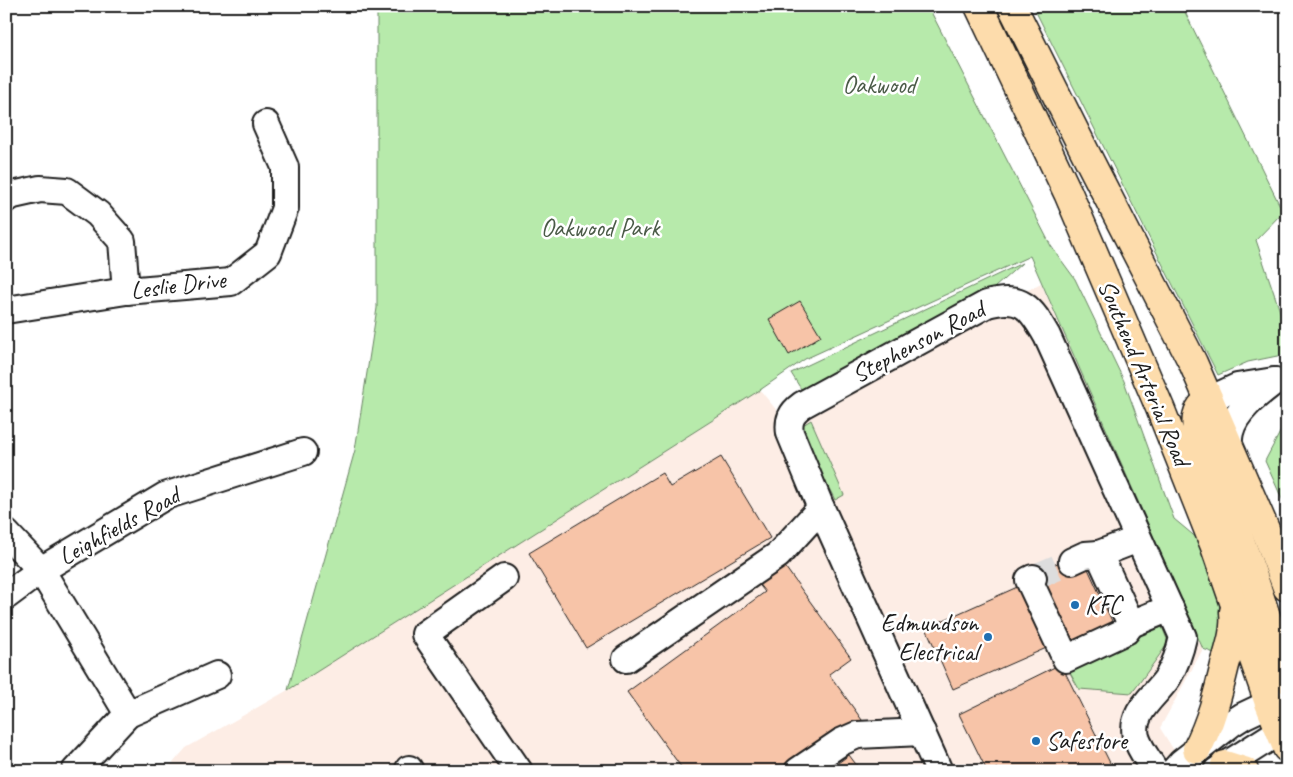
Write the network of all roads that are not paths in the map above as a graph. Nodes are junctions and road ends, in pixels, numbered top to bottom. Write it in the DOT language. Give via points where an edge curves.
graph roads {
  1 [pos="979,6"];
  2 [pos="1012,6"];
  3 [pos="266,124"];
  4 [pos="6,199"];
  5 [pos="126,291"];
  6 [pos="6,310"];
  7 [pos="1281,379"];
  8 [pos="1209,400"];
  9 [pos="1228,444"];
  10 [pos="303,452"];
  11 [pos="821,508"];
  12 [pos="6,533"];
  13 [pos="1268,536"];
  14 [pos="1138,538"];
  15 [pos="1099,554"];
  16 [pos="1072,561"];
  17 [pos="40,570"];
  18 [pos="504,578"];
  19 [pos="1033,578"];
  20 [pos="1287,587"];
  21 [pos="6,596"];
  22 [pos="1233,598"];
  23 [pos="1170,608"];
  24 [pos="1131,624"];
  25 [pos="1287,628"];
  26 [pos="626,659"];
  27 [pos="217,675"];
  28 [pos="1287,679"];
  29 [pos="1278,699"];
  30 [pos="128,714"];
  31 [pos="922,732"];
  32 [pos="1284,736"];
  33 [pos="1184,760"];
  34 [pos="1151,765"];
  35 [pos="1228,769"];
  36 [pos="75,771"];
  37 [pos="519,771"];
  38 [pos="798,771"];
  39 [pos="939,771"];
  1 -- 22 [label="highway, Southend Arterial Road" via="1068,193 1160,408"];
  2 -- 8 [label="highway, Southend Arterial Road" via="1188,351"];
  3 -- 5 [label="street, Leslie Drive" via="285,167 285,208 268,253 231,282"];
  4 -- 5 [label="street" via="40,189 67,191 98,214 122,241"];
  5 -- 6 [label="street, Leslie Drive"];
  7 -- 8 [label="street" via="1237,388"];
  7 -- 9 [label="street" via="1262,391 1239,414"];
  8 -- 9 [label="highway, Southend Arterial Road"];
  8 -- 28 [label="highway" via="1199,409 1197,430 1226,501"];
  9 -- 13 [label="highway, Southend Arterial Road"];
  10 -- 17 [label="street, Leighfields Road" via="164,496"];
  11 -- 14 [label="street, Stephenson Road" via="790,433 790,418 796,409 988,304 1001,300 1015,301 1028,308 1047,336"];
  11 -- 26 [label="street" via="778,555"];
  11 -- 31 [label="street, Stephenson Road"];
  12 -- 17 [label="street, Leighfields Road"];
  13 -- 20 [label="highway, Southend Arterial Road"];
  13 -- 25 [label="highway" via="1274,578"];
  14 -- 15 [label="street"];
  14 -- 23 [label="street, Stephenson Road"];
  15 -- 16 [label="street" via="1085,555"];
  15 -- 24 [label="street"];
  17 -- 21 [label="street"];
  17 -- 30 [label="street"];
  18 -- 37 [label="street" via="425,634"];
  19 -- 24 [label="street" via="1029,580 1066,659 1126,631"];
  22 -- 29 [label="highway, Southend Arterial Road"];
  22 -- 33 [label="highway" via="1233,636 1210,722"];
  23 -- 24 [label="street"];
  23 -- 34 [label="street, Stephenson Road" via="1183,637 1179,654 1168,678 1145,703 1135,723 1142,753"];
  27 -- 30 [label="street"];
  29 -- 32 [label="highway, Southend Arterial Road"];
  29 -- 33 [label="street" via="1243,716"];
  30 -- 36 [label="street"];
  31 -- 38 [label="street" via="857,735"];
  31 -- 39 [label="street, Stephenson Road"];
  32 -- 35 [label="street"];
  33 -- 34 [label="street, Stephenson Road" via="1166,769"];
}
